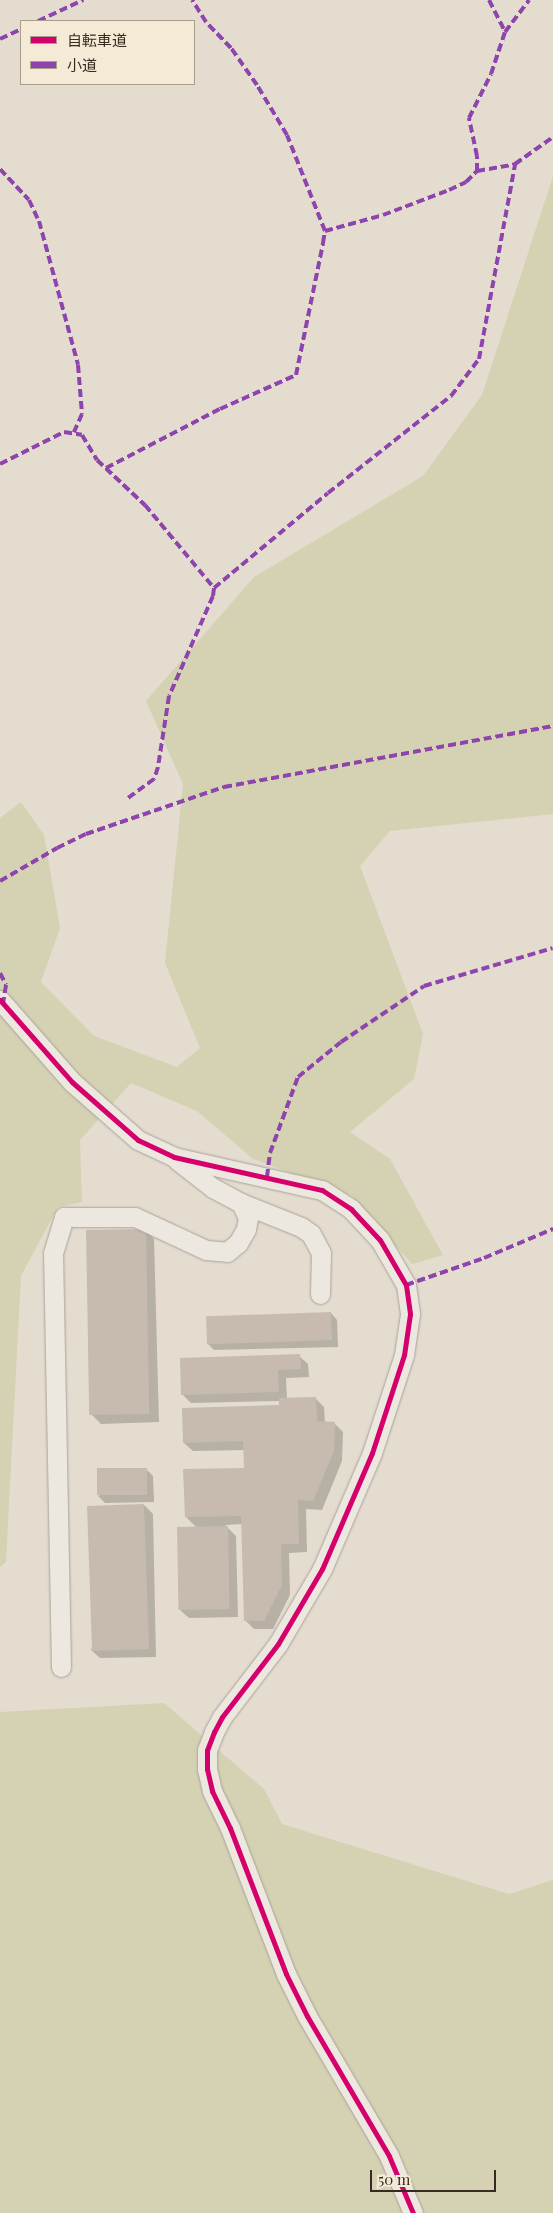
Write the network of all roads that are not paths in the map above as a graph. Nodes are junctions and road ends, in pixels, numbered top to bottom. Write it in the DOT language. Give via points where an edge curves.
graph roads {
  1 [pos="0,1000"];
  2 [pos="174,1157"];
  3 [pos="241,1203"];
  4 [pos="320,1294"];
  5 [pos="61,1667"];
  6 [pos="413,2213"];
  1 -- 2 [label="street" via="72,1082 100,1108 138,1140"];
  2 -- 3 [label="street" via="213,1188"];
  2 -- 6 [label="street" via="322,1190 351,1208 380,1240 406,1285 410,1314 404,1356 372,1453 322,1569 278,1644 214,1732 207,1750 207,1769 212,1791 286,1974 389,2156"];
  3 -- 4 [label="street" via="311,1234 321,1253"];
  3 -- 5 [label="street" via="248,1218 246,1229 238,1243 227,1252 206,1250 135,1217 64,1217 53,1253"];
}
